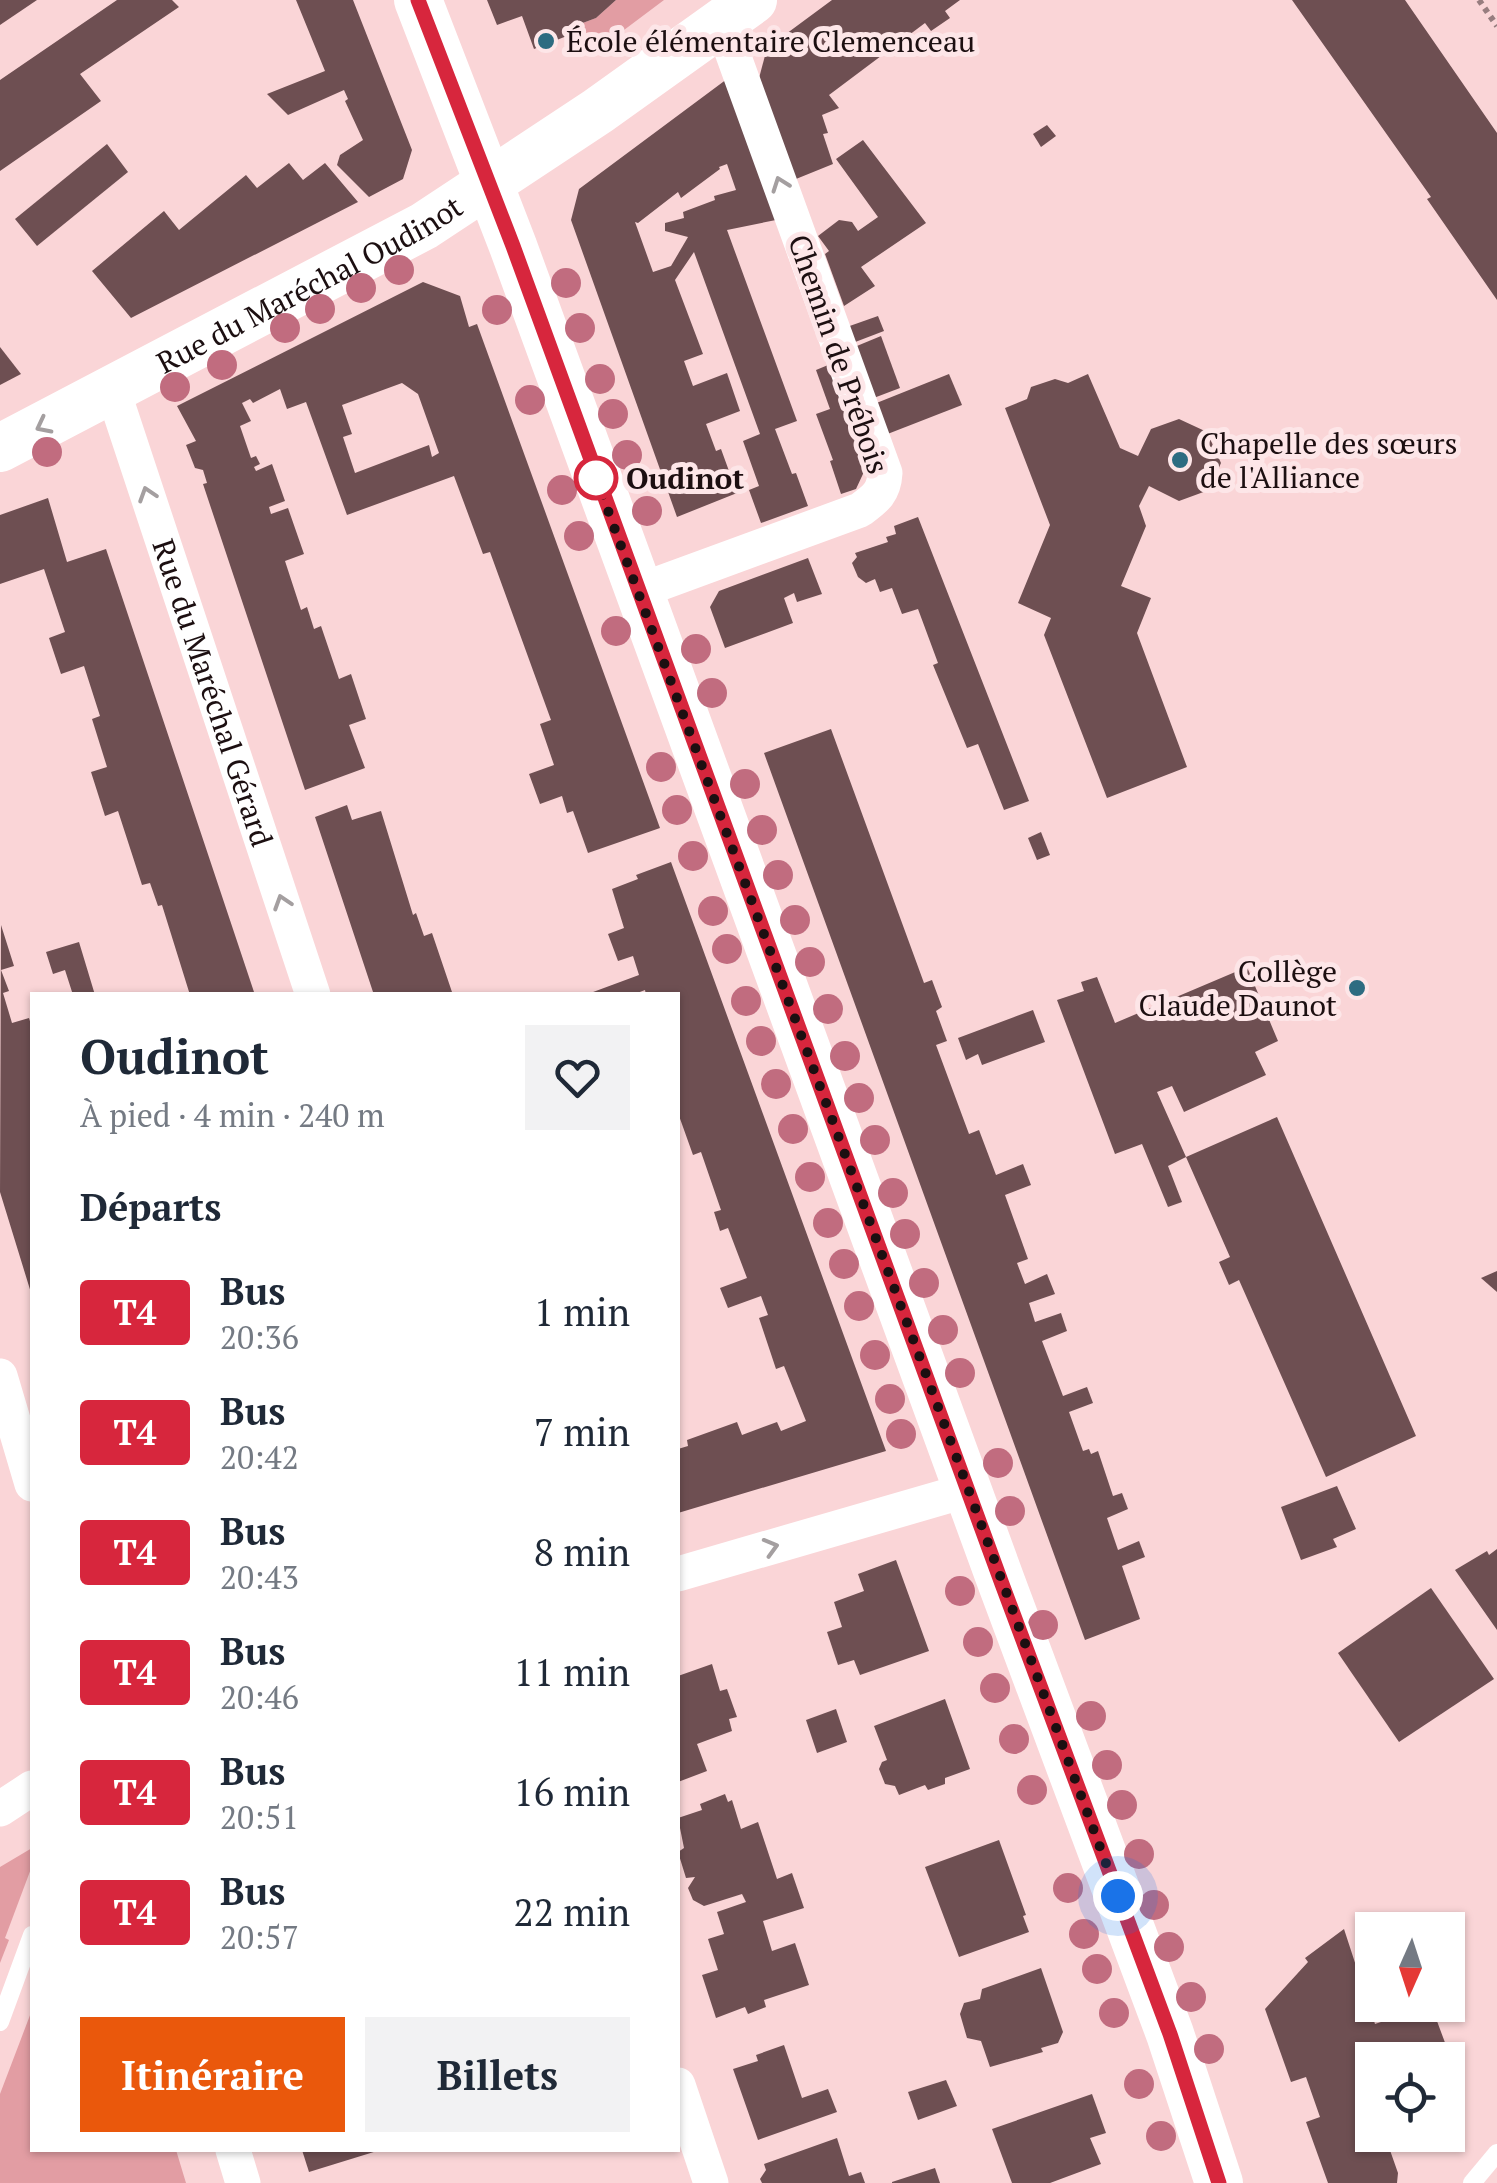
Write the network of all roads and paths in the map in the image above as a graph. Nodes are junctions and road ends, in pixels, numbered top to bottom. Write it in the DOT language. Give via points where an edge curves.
graph roads {
  1 [pos="418,0"];
  2 [pos="1479,0"];
  3 [pos="737,12"];
  4 [pos="1497,26"];
  5 [pos="488,181"];
  6 [pos="110,392"];
  7 [pos="0,448"];
  8 [pos="639,591"];
  9 [pos="312,992"];
  10 [pos="0,1376"];
  11 [pos="30,1477"];
  12 [pos="968,1490"];
  13 [pos="680,1573"];
  14 [pos="30,1789"];
  15 [pos="0,1809"];
  16 [pos="30,1940"];
  17 [pos="0,2022"];
  18 [pos="680,2091"];
  19 [pos="234,2152"];
  20 [pos="1497,2153"];
  21 [pos="243,2183"];
  22 [pos="710,2183"];
  23 [pos="1219,2183"];
  24 [pos="1472,2183"];
  1 -- 5 [label="main road"];
  2 -- 4 [label="path"];
  3 -- 5 [label="main road, Rue du Maréchal Oudinot"];
  8 -- 3 [label="street, Chemin de Prébois, one-way" via="860,510 884,486"];
  5 -- 6 [label="main road, Rue du Maréchal Oudinot" via="392,244"];
  5 -- 8 [label="main road"];
  6 -- 7 [label="main road, Rue du Maréchal Oudinot, one-way"];
  9 -- 6 [label="street, Rue du Maréchal Gérard, one-way"];
  8 -- 12 [label="main road"];
  10 -- 11 [label="street"];
  13 -- 12 [label="street, one-way"];
  12 -- 23 [label="main road"];
  14 -- 15 [label="street"];
  16 -- 17 [label="lane"];
  18 -- 22 [label="street"];
  19 -- 21 [label="street"];
  20 -- 24 [label="lane"];
}
